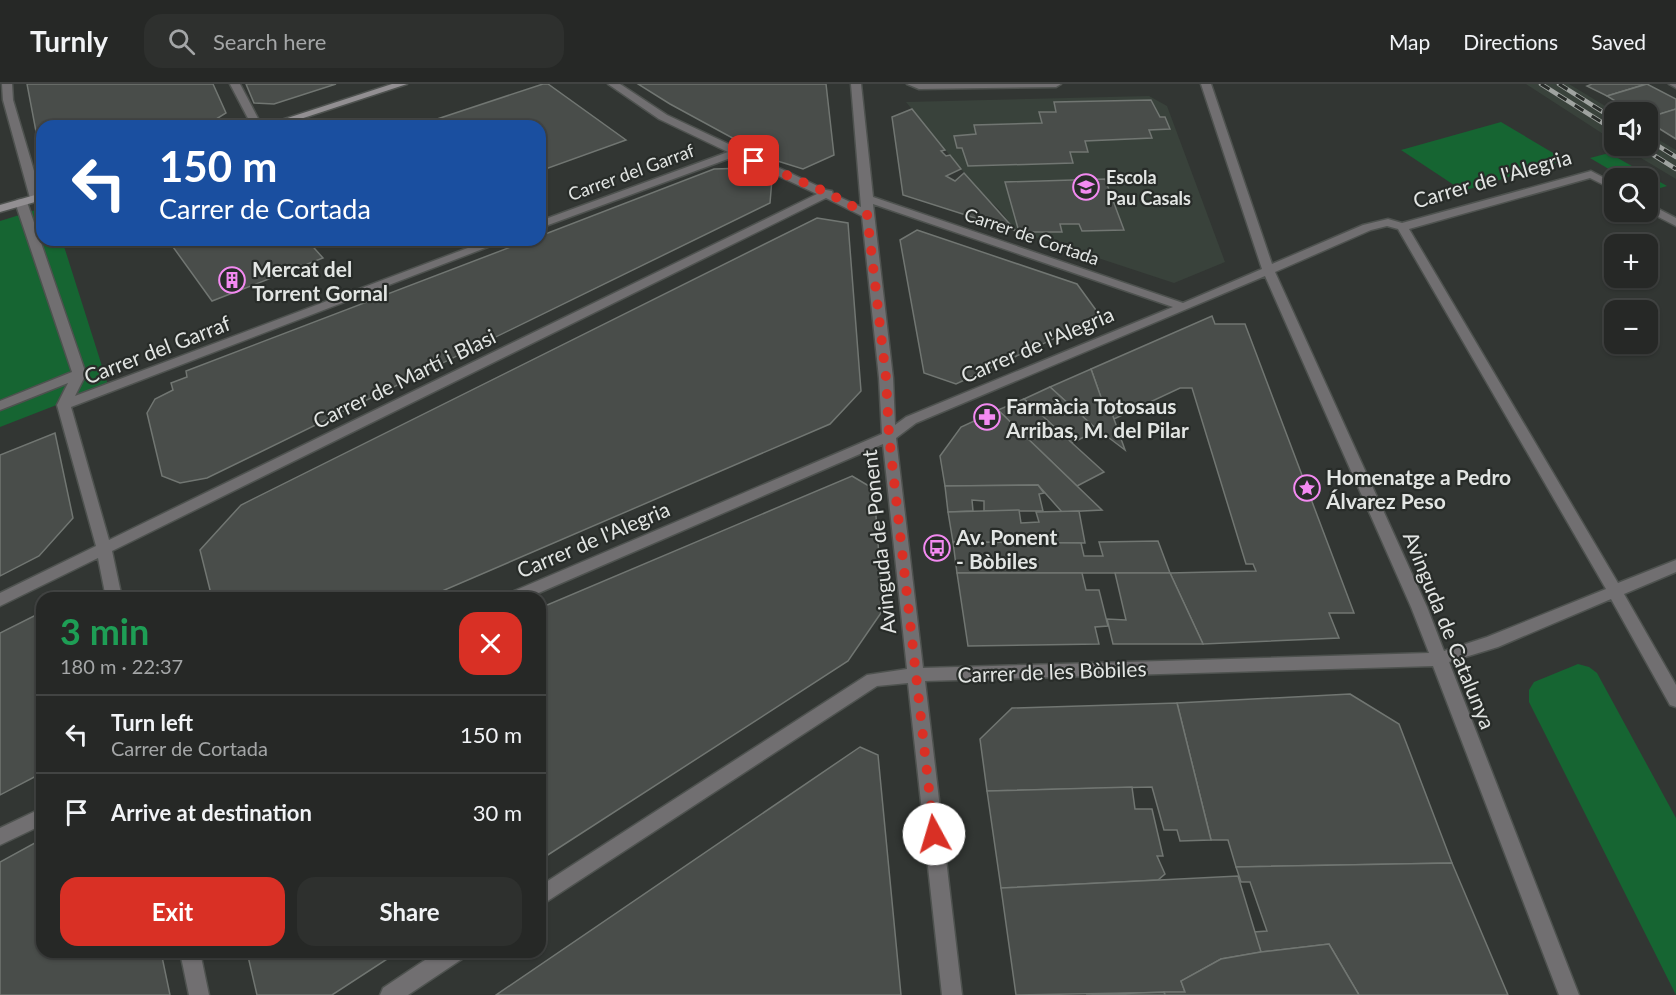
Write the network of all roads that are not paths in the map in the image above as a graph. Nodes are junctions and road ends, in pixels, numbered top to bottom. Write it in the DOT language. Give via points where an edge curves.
graph roads {
  1 [pos="7,84"];
  2 [pos="235,84"];
  3 [pos="402,84"];
  4 [pos="613,84"];
  5 [pos="856,84"];
  6 [pos="912,84"];
  7 [pos="1056,84"];
  8 [pos="1206,84"];
  9 [pos="4,99"];
  10 [pos="254,120"];
  11 [pos="287,120"];
  12 [pos="734,153"];
  13 [pos="1604,181"];
  14 [pos="36,189"];
  15 [pos="828,193"];
  16 [pos="36,198"];
  17 [pos="868,199"];
  18 [pos="21,202"];
  19 [pos="0,208"];
  20 [pos="1658,212"];
  21 [pos="867,214"];
  22 [pos="546,223"];
  23 [pos="1676,223"];
  24 [pos="1402,227"];
  25 [pos="484,246"];
  26 [pos="1268,270"];
  27 [pos="1184,307"];
  28 [pos="79,374"];
  29 [pos="64,405"];
  30 [pos="0,406"];
  31 [pos="889,436"];
  32 [pos="104,548"];
  33 [pos="1676,566"];
  34 [pos="1615,591"];
  35 [pos="113,592"];
  36 [pos="527,592"];
  37 [pos="0,600"];
  38 [pos="1439,659"];
  39 [pos="916,675"];
  40 [pos="1676,700"];
  41 [pos="36,819"];
  42 [pos="0,837"];
  43 [pos="546,893"];
  44 [pos="191,958"];
  45 [pos="446,958"];
  46 [pos="199,995"];
  47 [pos="390,995"];
  48 [pos="952,995"];
  49 [pos="1569,995"];
  1 -- 9 [label="street"];
  2 -- 10 [label="street"];
  3 -- 11 [label="street"];
  4 -- 12 [label="street" via="663,117"];
  5 -- 17 [label="street, Avinguda de Ponent"];
  6 -- 7 [label="street"];
  8 -- 26 [label="street, Avinguda de Catalunya"];
  9 -- 14 [label="street"];
  12 -- 15 [label="street"];
  12 -- 22 [label="street, Carrer del Garraf"];
  13 -- 24 [label="street, Carrer de l'Alegria" via="1591,174"];
  15 -- 21 [label="street"];
  15 -- 32 [label="street, Carrer de Martí i Blasi"];
  16 -- 18 [label="street"];
  17 -- 21 [label="street, Avinguda de Ponent"];
  17 -- 27 [label="street, Carrer de Cortada"];
  18 -- 19 [label="street"];
  18 -- 28 [label="street"];
  20 -- 23 [label="street"];
  21 -- 31 [label="street, Avinguda de Ponent"];
  24 -- 26 [label="street, Carrer de l'Alegria" via="1388,222 1366,227"];
  24 -- 34 [label="street"];
  25 -- 29 [label="street, Carrer del Garraf"];
  26 -- 27 [label="street, Carrer de l'Alegria"];
  26 -- 38 [label="street, Avinguda de Catalunya"];
  27 -- 31 [label="street, Carrer de l'Alegria" via="911,420"];
  28 -- 29 [label="street"];
  28 -- 30 [label="street"];
  29 -- 32 [label="street"];
  31 -- 36 [label="street, Carrer de l'Alegria"];
  31 -- 39 [label="street, Avinguda de Ponent"];
  32 -- 35 [label="street"];
  32 -- 37 [label="street, Carrer de Martí i Blasi"];
  33 -- 34 [label="street, Carrer de les Bòbiles"];
  34 -- 38 [label="street, Carrer de les Bòbiles" via="1492,642"];
  34 -- 40 [label="street"];
  38 -- 39 [label="street, Carrer de les Bòbiles"];
  38 -- 49 [label="street, Avinguda de Catalunya"];
  39 -- 43 [label="street, Carrer de les Bòbiles" via="885,678 860,687"];
  39 -- 48 [label="street, Avinguda de Ponent"];
  41 -- 42 [label="street"];
  44 -- 46 [label="street"];
  45 -- 47 [label="street"];
}
